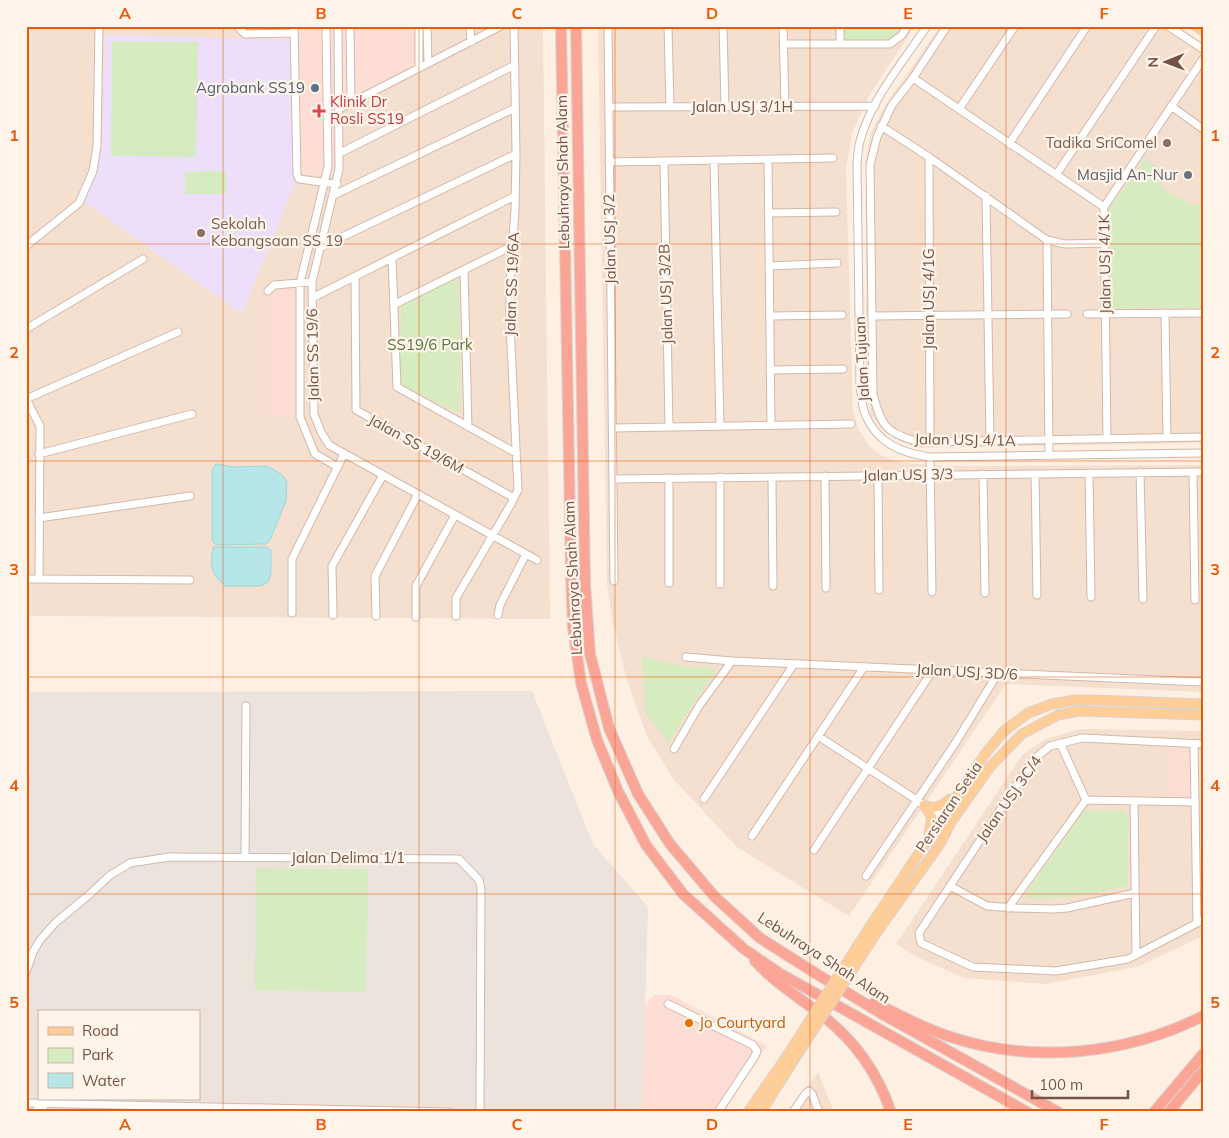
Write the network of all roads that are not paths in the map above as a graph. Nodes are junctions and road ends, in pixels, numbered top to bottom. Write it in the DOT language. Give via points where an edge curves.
graph roads {
  1 [pos="99,26"];
  2 [pos="237,26"];
  3 [pos="326,26"];
  4 [pos="338,26"];
  5 [pos="350,26"];
  6 [pos="418,26"];
  7 [pos="427,26"];
  8 [pos="470,26"];
  9 [pos="501,26"];
  10 [pos="514,26"];
  11 [pos="561,26"];
  12 [pos="576,26"];
  13 [pos="608,26"];
  14 [pos="668,26"];
  15 [pos="723,26"];
  16 [pos="783,26"];
  17 [pos="840,26"];
  18 [pos="907,26"];
  19 [pos="927,26"];
  20 [pos="947,26"];
  21 [pos="1014,26"];
  22 [pos="1087,26"];
  23 [pos="1156,26"];
  24 [pos="1168,26"];
  25 [pos="1196,26"];
  26 [pos="282,30"];
  27 [pos="294,30"];
  28 [pos="1203,31"];
  29 [pos="471,42"];
  30 [pos="840,43"];
  31 [pos="784,44"];
  32 [pos="1203,49"];
  33 [pos="1203,59"];
  34 [pos="428,63"];
  35 [pos="515,65"];
  36 [pos="419,68"];
  37 [pos="913,78"];
  38 [pos="351,102"];
  39 [pos="875,106"];
  40 [pos="1171,106"];
  41 [pos="609,107"];
  42 [pos="670,107"];
  43 [pos="725,107"];
  44 [pos="785,107"];
  45 [pos="515,108"];
  46 [pos="340,109"];
  47 [pos="959,109"];
  48 [pos="881,126"];
  49 [pos="1203,129"];
  50 [pos="1010,144"];
  51 [pos="340,153"];
  52 [pos="516,154"];
  53 [pos="929,157"];
  54 [pos="833,158"];
  55 [pos="714,160"];
  56 [pos="768,160"];
  57 [pos="664,161"];
  58 [pos="609,162"];
  59 [pos="1056,175"];
  60 [pos="324,182"];
  61 [pos="336,184"];
  62 [pos="334,195"];
  63 [pos="515,196"];
  64 [pos="986,196"];
  65 [pos="1104,207"];
  66 [pos="836,212"];
  67 [pos="768,213"];
  68 [pos="1047,240"];
  69 [pos="1104,243"];
  70 [pos="26,246"];
  71 [pos="512,246"];
  72 [pos="321,247"];
  73 [pos="392,258"];
  74 [pos="144,259"];
  75 [pos="837,263"];
  76 [pos="769,266"];
  77 [pos="464,270"];
  78 [pos="354,277"];
  79 [pos="312,282"];
  80 [pos="300,283"];
  81 [pos="268,291"];
  82 [pos="312,298"];
  83 [pos="395,304"];
  84 [pos="1203,312"];
  85 [pos="1165,313"];
  86 [pos="1048,314"];
  87 [pos="1066,314"];
  88 [pos="1087,314"];
  89 [pos="1105,314"];
  90 [pos="842,315"];
  91 [pos="930,315"];
  92 [pos="988,315"];
  93 [pos="770,316"];
  94 [pos="872,316"];
  95 [pos="26,329"];
  96 [pos="178,332"];
  97 [pos="843,369"];
  98 [pos="770,370"];
  99 [pos="26,399"];
  100 [pos="192,414"];
  101 [pos="850,424"];
  102 [pos="771,425"];
  103 [pos="720,426"];
  104 [pos="468,427"];
  105 [pos="669,427"];
  106 [pos="613,428"];
  107 [pos="1203,437"];
  108 [pos="1167,438"];
  109 [pos="1107,439"];
  110 [pos="1049,440"];
  111 [pos="990,441"];
  112 [pos="930,442"];
  113 [pos="516,453"];
  114 [pos="1203,453"];
  115 [pos="39,454"];
  116 [pos="344,454"];
  117 [pos="1049,456"];
  118 [pos="930,457"];
  119 [pos="338,467"];
  120 [pos="1140,472"];
  121 [pos="1193,472"];
  122 [pos="1203,472"];
  123 [pos="1089,473"];
  124 [pos="983,474"];
  125 [pos="1035,474"];
  126 [pos="383,475"];
  127 [pos="930,475"];
  128 [pos="825,476"];
  129 [pos="878,476"];
  130 [pos="720,477"];
  131 [pos="772,477"];
  132 [pos="669,478"];
  133 [pos="613,479"];
  134 [pos="418,494"];
  135 [pos="190,496"];
  136 [pos="514,498"];
  137 [pos="455,515"];
  138 [pos="39,518"];
  139 [pos="492,535"];
  140 [pos="526,554"];
  141 [pos="537,560"];
  142 [pos="26,579"];
  143 [pos="38,579"];
  144 [pos="190,580"];
  145 [pos="614,581"];
  146 [pos="669,583"];
  147 [pos="720,584"];
  148 [pos="773,586"];
  149 [pos="826,588"];
  150 [pos="879,590"];
  151 [pos="932,592"];
  152 [pos="985,593"];
  153 [pos="1037,595"];
  154 [pos="1091,597"];
  155 [pos="1143,599"];
  156 [pos="1195,600"];
  157 [pos="292,613"];
  158 [pos="332,615"];
  159 [pos="498,615"];
  160 [pos="376,616"];
  161 [pos="456,616"];
  162 [pos="416,617"];
  163 [pos="686,657"];
  164 [pos="732,661"];
  165 [pos="794,664"];
  166 [pos="864,667"];
  167 [pos="933,670"];
  168 [pos="998,673"];
  169 [pos="1203,682"];
  170 [pos="1203,704"];
  171 [pos="246,706"];
  172 [pos="1203,715"];
  173 [pos="818,736"];
  174 [pos="1060,743"];
  175 [pos="1194,744"];
  176 [pos="1203,744"];
  177 [pos="674,750"];
  178 [pos="868,769"];
  179 [pos="960,790"];
  180 [pos="704,799"];
  181 [pos="1086,800"];
  182 [pos="1134,801"];
  183 [pos="1195,802"];
  184 [pos="920,803"];
  185 [pos="942,817"];
  186 [pos="952,822"];
  187 [pos="752,836"];
  188 [pos="928,838"];
  189 [pos="814,850"];
  190 [pos="245,858"];
  191 [pos="866,876"];
  192 [pos="950,886"];
  193 [pos="1135,893"];
  194 [pos="1008,908"];
  195 [pos="1200,922"];
  196 [pos="875,927"];
  197 [pos="744,949"];
  198 [pos="1136,955"];
  199 [pos="26,972"];
  200 [pos="845,992"];
  201 [pos="668,1004"];
  202 [pos="1203,1016"];
  203 [pos="1203,1054"];
  204 [pos="788,1061"];
  205 [pos="1203,1071"];
  206 [pos="26,1103"];
  207 [pos="50,1103"];
  208 [pos="34,1112"];
  209 [pos="449,1112"];
  210 [pos="480,1112"];
  211 [pos="718,1112"];
  212 [pos="748,1112"];
  213 [pos="761,1112"];
  214 [pos="793,1112"];
  215 [pos="819,1112"];
  216 [pos="892,1112"];
  217 [pos="1027,1112"];
  218 [pos="1058,1112"];
  219 [pos="1154,1112"];
  220 [pos="1169,1112"];
  1 -- 70 [label="street" via="97,146 93,171 78,203"];
  2 -- 26 [label="street" via="245,34"];
  3 -- 60 [label="street" via="328,167"];
  4 -- 46 [label="street, Jalan SS 19/6"];
  5 -- 38 [label="street"];
  6 -- 36 [label="street"];
  7 -- 34 [label="street"];
  8 -- 29 [label="street"];
  9 -- 29 [label="street"];
  10 -- 35 [label="street, Jalan SS 19/6A"];
  11 -- 197 [label="highway, Lebuhraya Shah Alam" via="571,574 573,628 582,683 597,740 618,791 646,845 683,894"];
  12 -- 200 [label="highway, Lebuhraya Shah Alam" via="585,584 590,654 609,728 638,794 670,844 715,897 760,938"];
  13 -- 41 [label="street, Jalan USJ 3/2"];
  14 -- 42 [label="street"];
  15 -- 43 [label="street"];
  16 -- 31 [label="street"];
  17 -- 30 [label="street"];
  18 -- 30 [label="street" via="902,35 890,44"];
  19 -- 39 [label="street, Jalan Tujuan"];
  20 -- 37 [label="street, Jalan USJ 4/1A"];
  21 -- 47 [label="street"];
  22 -- 50 [label="street"];
  23 -- 59 [label="street"];
  24 -- 32 [label="street"];
  25 -- 28 [label="main road"];
  26 -- 27 [label="street"];
  27 -- 60 [label="street" via="297,174 299,179"];
  29 -- 34 [label="street"];
  30 -- 31 [label="street"];
  31 -- 44 [label="street"];
  33 -- 40 [label="street, Jalan USJ 4/1K"];
  34 -- 36 [label="street"];
  35 -- 45 [label="street, Jalan SS 19/6A"];
  35 -- 51 [label="street"];
  36 -- 38 [label="street"];
  37 -- 47 [label="street"];
  37 -- 48 [label="street, Jalan USJ 4/1A"];
  38 -- 46 [label="street"];
  39 -- 44 [label="street, Jalan USJ 3/1H"];
  39 -- 118 [label="street, Jalan Tujuan" via="860,141 857,164 860,387 865,414 876,433 906,453"];
  40 -- 49 [label="street"];
  40 -- 65 [label="street, Jalan USJ 4/1K"];
  41 -- 42 [label="street, Jalan USJ 3/1H"];
  41 -- 58 [label="street, Jalan USJ 3/2"];
  42 -- 43 [label="street, Jalan USJ 3/1H"];
  43 -- 44 [label="street, Jalan USJ 3/1H"];
  45 -- 52 [label="street, Jalan SS 19/6A"];
  45 -- 62 [label="street"];
  46 -- 51 [label="street, Jalan SS 19/6"];
  47 -- 50 [label="street"];
  48 -- 53 [label="street"];
  48 -- 94 [label="street, Jalan USJ 4/1A" via="870,165"];
  50 -- 59 [label="street"];
  51 -- 61 [label="street, Jalan SS 19/6"];
  52 -- 63 [label="street, Jalan SS 19/6A"];
  52 -- 72 [label="street"];
  53 -- 64 [label="street"];
  53 -- 91 [label="street, Jalan USJ 4/1G"];
  54 -- 56 [label="street"];
  55 -- 56 [label="street"];
  55 -- 57 [label="street"];
  55 -- 103 [label="street"];
  56 -- 67 [label="street"];
  57 -- 58 [label="street"];
  57 -- 105 [label="street, Jalan USJ 3/2B"];
  58 -- 106 [label="street, Jalan USJ 3/2"];
  59 -- 65 [label="street"];
  60 -- 61 [label="street"];
  60 -- 80 [label="street"];
  61 -- 62 [label="street, Jalan SS 19/6"];
  62 -- 72 [label="street, Jalan SS 19/6"];
  63 -- 71 [label="street, Jalan SS 19/6A"];
  63 -- 73 [label="street"];
  64 -- 68 [label="street"];
  64 -- 92 [label="street"];
  65 -- 69 [label="street, Jalan USJ 4/1K"];
  66 -- 67 [label="street"];
  67 -- 76 [label="street"];
  68 -- 69 [label="street" via="1065,244"];
  68 -- 86 [label="street"];
  69 -- 89 [label="street, Jalan USJ 4/1K"];
  71 -- 77 [label="street"];
  71 -- 113 [label="street, Jalan SS 19/6A" via="510,324"];
  72 -- 79 [label="street, Jalan SS 19/6"];
  73 -- 78 [label="street"];
  73 -- 83 [label="street"];
  74 -- 95 [label="street"];
  75 -- 76 [label="street"];
  76 -- 93 [label="street"];
  77 -- 83 [label="street"];
  77 -- 104 [label="street"];
  78 -- 82 [label="street"];
  78 -- 136 [label="street, Jalan SS 19/6M" via="356,410"];
  79 -- 80 [label="street"];
  79 -- 82 [label="street, Jalan SS 19/6"];
  80 -- 81 [label="street" via="274,285"];
  80 -- 119 [label="street" via="300,417 315,454"];
  82 -- 116 [label="street, Jalan SS 19/6" via="314,414 329,445"];
  83 -- 104 [label="street" via="397,387"];
  84 -- 85 [label="street"];
  85 -- 89 [label="street"];
  85 -- 108 [label="street"];
  86 -- 87 [label="street"];
  86 -- 92 [label="street"];
  86 -- 110 [label="street"];
  88 -- 89 [label="street"];
  89 -- 109 [label="street, Jalan USJ 4/1K"];
  90 -- 93 [label="street"];
  91 -- 92 [label="street"];
  91 -- 94 [label="street"];
  91 -- 112 [label="street, Jalan USJ 4/1G"];
  92 -- 111 [label="street"];
  93 -- 98 [label="street"];
  94 -- 112 [label="street, Jalan USJ 4/1A" via="873,394 878,414 886,427 899,437"];
  96 -- 99 [label="street"];
  97 -- 98 [label="street"];
  98 -- 102 [label="street"];
  99 -- 115 [label="street" via="40,426"];
  100 -- 115 [label="street"];
  101 -- 102 [label="street"];
  102 -- 103 [label="street"];
  103 -- 105 [label="street"];
  104 -- 113 [label="street"];
  105 -- 106 [label="street"];
  106 -- 133 [label="street, Jalan USJ 3/2"];
  107 -- 108 [label="street, Jalan USJ 4/1A"];
  108 -- 109 [label="street, Jalan USJ 4/1A"];
  109 -- 110 [label="street, Jalan USJ 4/1A"];
  110 -- 111 [label="street, Jalan USJ 4/1A"];
  110 -- 117 [label="street"];
  111 -- 112 [label="street, Jalan USJ 4/1A"];
  113 -- 136 [label="street, Jalan SS 19/6A" via="518,490"];
  114 -- 117 [label="street, Jalan Tujuan"];
  115 -- 138 [label="street"];
  116 -- 119 [label="street"];
  116 -- 126 [label="street, Jalan SS 19/6"];
  117 -- 118 [label="street, Jalan Tujuan"];
  118 -- 127 [label="street"];
  119 -- 157 [label="street" via="292,559"];
  120 -- 121 [label="street, Jalan USJ 3/3"];
  120 -- 123 [label="street, Jalan USJ 3/3"];
  120 -- 155 [label="street"];
  121 -- 122 [label="street, Jalan USJ 3/3"];
  121 -- 156 [label="street"];
  123 -- 125 [label="street, Jalan USJ 3/3"];
  123 -- 154 [label="street"];
  124 -- 125 [label="street, Jalan USJ 3/3"];
  124 -- 127 [label="street, Jalan USJ 3/3"];
  124 -- 152 [label="street"];
  125 -- 153 [label="street"];
  126 -- 134 [label="street, Jalan SS 19/6"];
  126 -- 158 [label="street" via="332,566"];
  127 -- 129 [label="street, Jalan USJ 3/3"];
  127 -- 151 [label="street"];
  128 -- 129 [label="street, Jalan USJ 3/3"];
  128 -- 131 [label="street, Jalan USJ 3/3"];
  128 -- 149 [label="street"];
  129 -- 150 [label="street"];
  130 -- 131 [label="street, Jalan USJ 3/3"];
  130 -- 132 [label="street, Jalan USJ 3/3"];
  130 -- 147 [label="street"];
  131 -- 148 [label="street"];
  132 -- 133 [label="street, Jalan USJ 3/3"];
  132 -- 146 [label="street"];
  133 -- 145 [label="street"];
  134 -- 137 [label="street, Jalan SS 19/6"];
  134 -- 160 [label="street" via="375,576"];
  135 -- 138 [label="street"];
  136 -- 139 [label="street, Jalan SS 19/6A"];
  137 -- 139 [label="street, Jalan SS 19/6"];
  137 -- 162 [label="street" via="416,586"];
  138 -- 143 [label="street"];
  139 -- 140 [label="street, Jalan SS 19/6"];
  139 -- 161 [label="street, Jalan SS 19/6A" via="456,598"];
  140 -- 141 [label="street, Jalan SS 19/6"];
  140 -- 159 [label="street"];
  142 -- 143 [label="street"];
  143 -- 144 [label="street"];
  163 -- 164 [label="street, Jalan USJ 3D/6"];
  164 -- 165 [label="street, Jalan USJ 3D/6"];
  164 -- 177 [label="street"];
  165 -- 166 [label="street, Jalan USJ 3D/6"];
  165 -- 180 [label="street"];
  166 -- 167 [label="street, Jalan USJ 3D/6"];
  166 -- 173 [label="street"];
  167 -- 168 [label="street, Jalan USJ 3D/6"];
  167 -- 178 [label="street"];
  168 -- 169 [label="street, Jalan USJ 3D/6"];
  168 -- 184 [label="street"];
  170 -- 179 [label="main road, Persiaran Setia" via="1075,700 1040,708 1003,732"];
  171 -- 190 [label="street"];
  172 -- 186 [label="main road, Persiaran Setia" via="1079,711 1058,715 1022,734 1005,750"];
  173 -- 178 [label="street"];
  173 -- 187 [label="street"];
  174 -- 175 [label="street, Jalan USJ 3C/4" via="1082,738"];
  174 -- 181 [label="street"];
  174 -- 192 [label="street, Jalan USJ 3C/4" via="1050,746 1034,760"];
  175 -- 176 [label="street, Jalan USJ 3C/4"];
  175 -- 183 [label="street"];
  178 -- 184 [label="street"];
  178 -- 189 [label="street"];
  179 -- 184 [label="main road" via="939,807"];
  179 -- 185 [label="main road, Persiaran Setia"];
  181 -- 182 [label="street"];
  181 -- 194 [label="street"];
  182 -- 183 [label="street"];
  182 -- 193 [label="street"];
  183 -- 195 [label="street"];
  184 -- 185 [label="street"];
  184 -- 188 [label="main road" via="932,817"];
  184 -- 191 [label="street"];
  185 -- 186 [label="street"];
  185 -- 188 [label="main road, Persiaran Setia"];
  186 -- 196 [label="main road, Persiaran Setia" via="940,844"];
  188 -- 196 [label="main road, Persiaran Setia"];
  190 -- 199 [label="street, Jalan Delima 1/1" via="170,857 130,863 109,876 55,923 40,940"];
  190 -- 210 [label="street, Jalan Delima 1/1" via="459,859 479,880"];
  192 -- 194 [label="street" via="986,906"];
  192 -- 198 [label="street, Jalan USJ 3C/4" via="919,933 921,943 973,967 1056,971"];
  193 -- 194 [label="street" via="1067,908"];
  193 -- 198 [label="street"];
  195 -- 198 [label="street"];
  196 -- 204 [label="main road, Persiaran Setia, bridge"];
  197 -- 216 [label="highway" via="767,974 846,1036 868,1063"];
  197 -- 217 [label="highway, Lebuhraya Shah Alam" via="779,973"];
  200 -- 202 [label="highway" via="949,1037 988,1048 1027,1051 1073,1052 1115,1047 1170,1031"];
  200 -- 218 [label="highway, Lebuhraya Shah Alam"];
  201 -- 211 [label="street" via="753,1045 757,1051"];
  203 -- 219 [label="highway"];
  204 -- 212 [label="main road"];
  204 -- 213 [label="main road"];
  205 -- 220 [label="highway"];
  206 -- 207 [label="street"];
  207 -- 208 [label="street"];
  207 -- 209 [label="street"];
  214 -- 215 [label="street" via="809,1091"];
}
